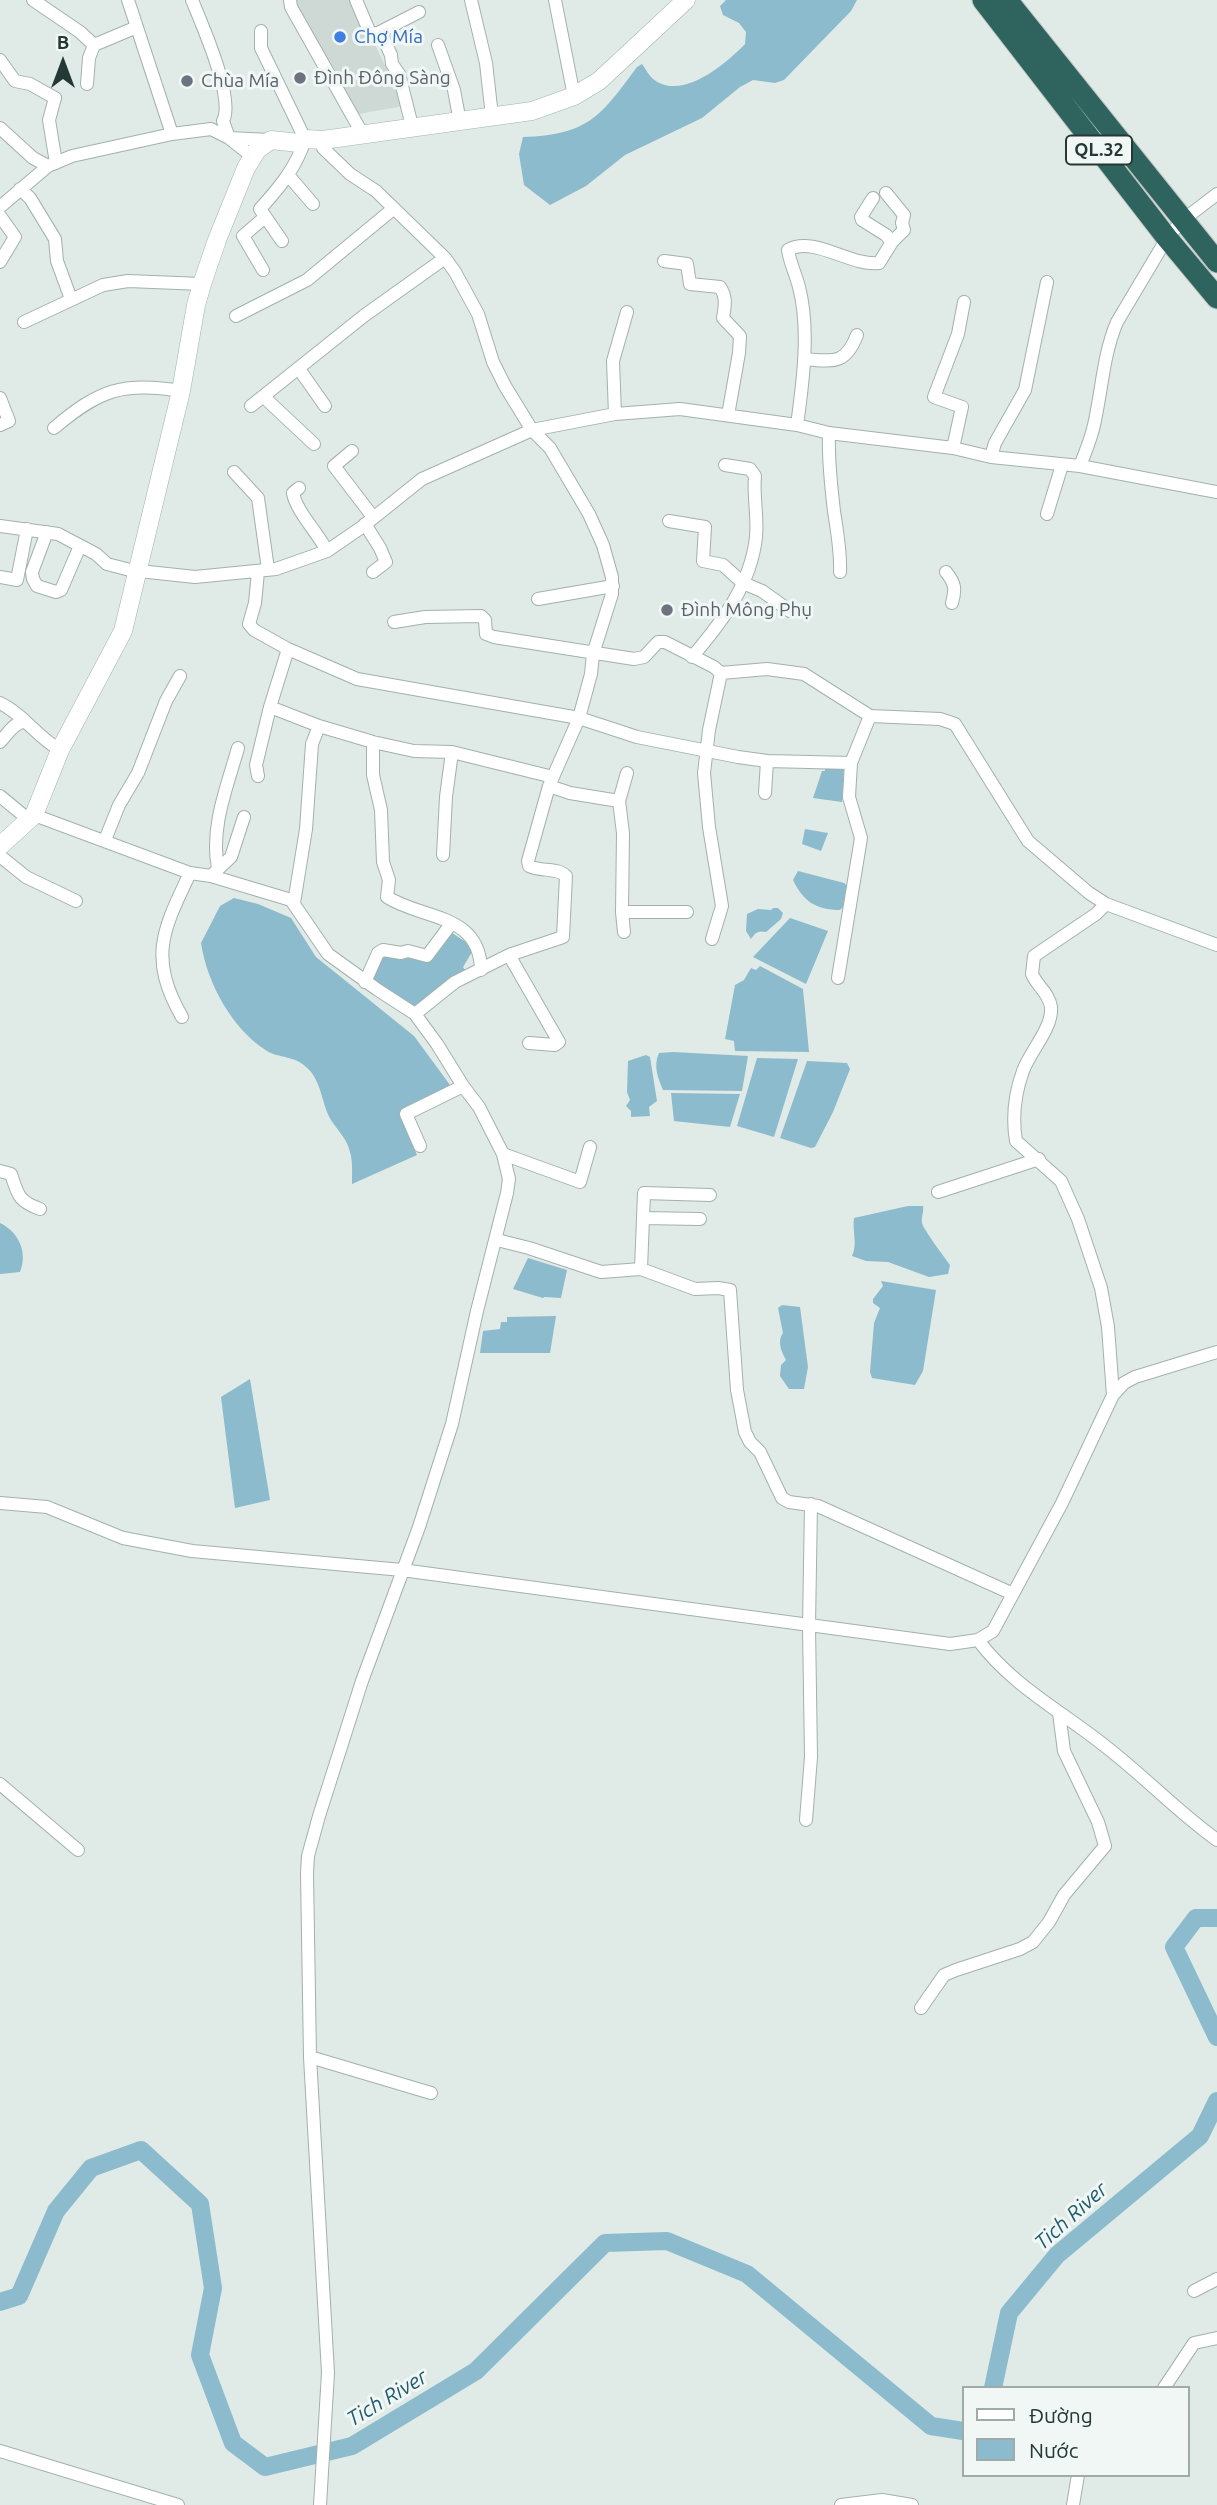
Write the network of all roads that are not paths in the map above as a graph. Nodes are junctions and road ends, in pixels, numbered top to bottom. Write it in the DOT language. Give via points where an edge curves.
graph roads {
  1 [pos="33,0"];
  2 [pos="128,0"];
  3 [pos="192,0"];
  4 [pos="290,0"];
  5 [pos="356,0"];
  6 [pos="471,0"];
  7 [pos="555,0"];
  8 [pos="686,0"];
  9 [pos="983,0"];
  10 [pos="1007,0"];
  11 [pos="419,12"];
  12 [pos="137,27"];
  13 [pos="261,31"];
  14 [pos="376,34"];
  15 [pos="94,45"];
  16 [pos="438,45"];
  17 [pos="0,60"];
  18 [pos="87,84"];
  19 [pos="573,96"];
  20 [pos="492,116"];
  21 [pos="460,122"];
  22 [pos="412,126"];
  23 [pos="0,128"];
  24 [pos="362,133"];
  25 [pos="172,134"];
  26 [pos="229,138"];
  27 [pos="271,139"];
  28 [pos="323,139"];
  29 [pos="302,141"];
  30 [pos="253,157"];
  31 [pos="52,164"];
  32 [pos="288,175"];
  33 [pos="20,189"];
  34 [pos="886,193"];
  35 [pos="1217,194"];
  36 [pos="873,198"];
  37 [pos="3,201"];
  38 [pos="313,204"];
  39 [pos="393,209"];
  40 [pos="0,216"];
  41 [pos="265,217"];
  42 [pos="1183,220"];
  43 [pos="1167,238"];
  44 [pos="282,241"];
  45 [pos="892,242"];
  46 [pos="445,258"];
  47 [pos="664,261"];
  48 [pos="0,262"];
  49 [pos="1217,262"];
  50 [pos="263,270"];
  51 [pos="1046,282"];
  52 [pos="202,284"];
  53 [pos="1217,298"];
  54 [pos="71,299"];
  55 [pos="964,302"];
  56 [pos="627,312"];
  57 [pos="236,316"];
  58 [pos="24,322"];
  59 [pos="857,335"];
  60 [pos="804,359"];
  61 [pos="299,369"];
  62 [pos="181,391"];
  63 [pos="267,393"];
  64 [pos="0,398"];
  65 [pos="251,406"];
  66 [pos="325,407"];
  67 [pos="615,414"];
  68 [pos="728,415"];
  69 [pos="0,425"];
  70 [pos="797,425"];
  71 [pos="54,428"];
  72 [pos="533,429"];
  73 [pos="829,433"];
  74 [pos="314,444"];
  75 [pos="953,448"];
  76 [pos="352,451"];
  77 [pos="991,457"];
  78 [pos="724,465"];
  79 [pos="1062,465"];
  80 [pos="1080,466"];
  81 [pos="234,472"];
  82 [pos="299,488"];
  83 [pos="1217,492"];
  84 [pos="1047,514"];
  85 [pos="669,520"];
  86 [pos="369,521"];
  87 [pos="0,526"];
  88 [pos="27,529"];
  89 [pos="47,532"];
  90 [pos="80,546"];
  91 [pos="327,551"];
  92 [pos="137,570"];
  93 [pos="263,570"];
  94 [pos="373,572"];
  95 [pos="840,572"];
  96 [pos="946,572"];
  97 [pos="0,577"];
  98 [pos="743,583"];
  99 [pos="613,586"];
  100 [pos="538,599"];
  101 [pos="952,603"];
  102 [pos="790,611"];
  103 [pos="394,622"];
  104 [pos="288,649"];
  105 [pos="593,654"];
  106 [pos="692,657"];
  107 [pos="721,673"];
  108 [pos="180,676"];
  109 [pos="0,703"];
  110 [pos="270,707"];
  111 [pos="870,716"];
  112 [pos="579,718"];
  113 [pos="24,722"];
  114 [pos="319,726"];
  115 [pos="0,742"];
  116 [pos="373,742"];
  117 [pos="238,748"];
  118 [pos="60,750"];
  119 [pos="706,750"];
  120 [pos="452,752"];
  121 [pos="767,761"];
  122 [pos="850,763"];
  123 [pos="627,773"];
  124 [pos="258,776"];
  125 [pos="551,781"];
  126 [pos="765,793"];
  127 [pos="0,796"];
  128 [pos="619,801"];
  129 [pos="32,817"];
  130 [pos="244,817"];
  131 [pos="105,840"];
  132 [pos="0,846"];
  133 [pos="443,855"];
  134 [pos="0,856"];
  135 [pos="214,872"];
  136 [pos="190,873"];
  137 [pos="76,901"];
  138 [pos="294,903"];
  139 [pos="1106,904"];
  140 [pos="622,912"];
  141 [pos="687,912"];
  142 [pos="451,924"];
  143 [pos="624,932"];
  144 [pos="712,939"];
  145 [pos="1217,945"];
  146 [pos="509,955"];
  147 [pos="481,971"];
  148 [pos="838,978"];
  149 [pos="365,982"];
  150 [pos="415,1014"];
  151 [pos="182,1017"];
  152 [pos="529,1043"];
  153 [pos="463,1086"];
  154 [pos="420,1146"];
  155 [pos="590,1147"];
  156 [pos="503,1154"];
  157 [pos="1039,1159"];
  158 [pos="0,1171"];
  159 [pos="938,1192"];
  160 [pos="710,1195"];
  161 [pos="40,1209"];
  162 [pos="643,1218"];
  163 [pos="700,1219"];
  164 [pos="497,1240"];
  165 [pos="641,1269"];
  166 [pos="1217,1352"];
  167 [pos="1113,1395"];
  168 [pos="0,1503"];
  169 [pos="811,1504"];
  170 [pos="402,1570"];
  171 [pos="1013,1594"];
  172 [pos="809,1626"];
  173 [pos="978,1640"];
  174 [pos="1059,1713"];
  175 [pos="0,1784"];
  176 [pos="806,1819"];
  177 [pos="1217,1840"];
  178 [pos="78,1850"];
  179 [pos="921,2008"];
  180 [pos="310,2057"];
  181 [pos="430,2092"];
  182 [pos="1217,2278"];
  183 [pos="1194,2291"];
  184 [pos="1217,2338"];
  185 [pos="1165,2386"];
  186 [pos="0,2451"];
  187 [pos="1079,2477"];
  188 [pos="178,2505"];
  189 [pos="320,2505"];
  190 [pos="841,2505"];
  191 [pos="912,2505"];
  192 [pos="1073,2505"];
  1 -- 15 [label="street"];
  2 -- 12 [label="street"];
  3 -- 26 [label="street" via="220,74 223,121"];
  4 -- 24 [label="street"];
  5 -- 14 [label="street" via="370,33"];
  6 -- 20 [label="street" via="486,63"];
  7 -- 19 [label="street"];
  8 -- 19 [label="street" via="599,81"];
  9 -- 43 [label="highway, QL.32"];
  10 -- 42 [label="highway, QL.32"];
  11 -- 14 [label="street"];
  12 -- 15 [label="street"];
  12 -- 25 [label="street"];
  13 -- 29 [label="street" via="261,48"];
  14 -- 22 [label="street" via="386,40"];
  15 -- 18 [label="street"];
  16 -- 21 [label="street"];
  17 -- 31 [label="street" via="15,81 55,98 49,120"];
  19 -- 20 [label="street" via="532,111"];
  20 -- 21 [label="street"];
  21 -- 22 [label="street"];
  22 -- 24 [label="street"];
  23 -- 31 [label="street" via="33,158"];
  24 -- 28 [label="street"];
  25 -- 26 [label="street" via="211,129"];
  25 -- 31 [label="street"];
  26 -- 27 [label="street"];
  26 -- 30 [label="street"];
  27 -- 29 [label="street"];
  27 -- 30 [label="street"];
  28 -- 29 [label="street"];
  28 -- 39 [label="street" via="323,148 337,163"];
  29 -- 32 [label="street"];
  30 -- 52 [label="street"];
  31 -- 33 [label="street"];
  32 -- 38 [label="street"];
  32 -- 41 [label="street" via="260,209"];
  33 -- 37 [label="street"];
  33 -- 54 [label="street" via="55,239 57,261"];
  34 -- 45 [label="street" via="905,216 904,233"];
  35 -- 42 [label="street"];
  36 -- 45 [label="street" via="860,217"];
  39 -- 46 [label="street"];
  39 -- 57 [label="street" via="307,280"];
  40 -- 48 [label="street" via="15,237"];
  41 -- 44 [label="street"];
  41 -- 50 [label="street" via="243,236"];
  42 -- 43 [label="street"];
  42 -- 49 [label="highway, QL.32"];
  43 -- 53 [label="highway, QL.32"];
  43 -- 80 [label="street" via="1111,337 1094,428"];
  45 -- 60 [label="street" via="877,264 815,247 788,250 799,287"];
  46 -- 61 [label="street"];
  46 -- 72 [label="street" via="478,314 493,362"];
  47 -- 68 [label="street" via="687,264 690,284 720,286 724,293 723,318 740,336"];
  51 -- 77 [label="street" via="1026,390"];
  52 -- 54 [label="street" via="128,281 103,285"];
  52 -- 62 [label="street"];
  54 -- 58 [label="street"];
  55 -- 75 [label="street" via="958,334 934,401 962,407"];
  56 -- 67 [label="street" via="613,361"];
  59 -- 60 [label="street" via="846,356"];
  60 -- 70 [label="street"];
  61 -- 63 [label="street"];
  61 -- 66 [label="street"];
  62 -- 71 [label="street" via="150,386 111,390"];
  62 -- 92 [label="street"];
  63 -- 65 [label="street"];
  63 -- 74 [label="street" via="267,400"];
  64 -- 69 [label="street" via="9,421"];
  67 -- 68 [label="street" via="680,409"];
  67 -- 72 [label="street"];
  68 -- 70 [label="street"];
  70 -- 73 [label="street"];
  72 -- 86 [label="street" via="422,479"];
  72 -- 99 [label="street" via="550,447 589,514"];
  73 -- 75 [label="street"];
  73 -- 95 [label="street"];
  75 -- 77 [label="street"];
  76 -- 86 [label="street" via="334,466"];
  77 -- 79 [label="street"];
  78 -- 98 [label="street" via="750,469 755,476 756,535"];
  79 -- 80 [label="street"];
  79 -- 84 [label="street"];
  80 -- 83 [label="street"];
  81 -- 93 [label="street" via="258,498"];
  82 -- 91 [label="street" via="293,493 295,501"];
  85 -- 98 [label="street" via="705,527 703,561 723,565"];
  86 -- 91 [label="street"];
  86 -- 94 [label="street" via="386,562"];
  87 -- 88 [label="street"];
  88 -- 89 [label="street"];
  88 -- 97 [label="street" via="17,580"];
  89 -- 90 [label="street"];
  89 -- 90 [label="street" via="32,572 37,586 61,590"];
  90 -- 92 [label="street" via="107,564"];
  91 -- 93 [label="street"];
  92 -- 93 [label="street" via="183,577"];
  92 -- 118 [label="street" via="123,631"];
  93 -- 104 [label="street" via="249,624"];
  96 -- 101 [label="street" via="954,581"];
  98 -- 102 [label="street"];
  98 -- 106 [label="street" via="720,625"];
  99 -- 100 [label="street"];
  99 -- 105 [label="street"];
  103 -- 105 [label="street" via="477,615 485,620 488,635"];
  104 -- 110 [label="street"];
  104 -- 112 [label="street" via="357,679"];
  105 -- 106 [label="street" via="639,659 661,641"];
  105 -- 112 [label="street"];
  106 -- 107 [label="street"];
  107 -- 111 [label="street" via="767,669 804,674"];
  107 -- 119 [label="street"];
  108 -- 131 [label="street"];
  109 -- 113 [label="street"];
  110 -- 114 [label="street"];
  110 -- 124 [label="street" via="256,765"];
  111 -- 122 [label="street"];
  111 -- 139 [label="street" via="940,719 955,724 1028,841"];
  112 -- 119 [label="street" via="637,737"];
  112 -- 125 [label="street"];
  113 -- 115 [label="street" via="13,726"];
  113 -- 118 [label="street"];
  114 -- 116 [label="street"];
  114 -- 138 [label="street" via="312,744 306,829"];
  116 -- 120 [label="street" via="414,751"];
  116 -- 142 [label="street" via="383,862 389,880 387,897"];
  117 -- 135 [label="street" via="216,833"];
  118 -- 129 [label="street"];
  119 -- 121 [label="street"];
  119 -- 144 [label="street" via="704,789 722,906"];
  120 -- 125 [label="street"];
  120 -- 133 [label="street"];
  121 -- 122 [label="street"];
  121 -- 126 [label="street"];
  122 -- 148 [label="street" via="849,797 861,838"];
  123 -- 128 [label="street"];
  125 -- 128 [label="street" via="570,793"];
  125 -- 146 [label="street" via="528,862 534,869 566,876 563,937"];
  127 -- 129 [label="street"];
  128 -- 140 [label="street"];
  129 -- 131 [label="street"];
  129 -- 132 [label="street"];
  130 -- 135 [label="street" via="231,857"];
  131 -- 136 [label="street"];
  134 -- 137 [label="street" via="26,877"];
  135 -- 136 [label="street"];
  135 -- 138 [label="street"];
  136 -- 151 [label="street" via="168,919 162,946 166,979"];
  138 -- 149 [label="street" via="328,954"];
  139 -- 145 [label="street"];
  139 -- 157 [label="street" via="1038,952 1031,962 1032,974 1051,1010 1024,1070 1014,1133 1019,1145"];
  140 -- 141 [label="street"];
  140 -- 143 [label="street"];
  142 -- 147 [label="street" via="475,944"];
  142 -- 149 [label="street" via="427,956 408,951 378,953"];
  146 -- 147 [label="street"];
  146 -- 152 [label="street" via="559,1042"];
  147 -- 150 [label="street" via="456,982"];
  149 -- 150 [label="street"];
  150 -- 153 [label="street"];
  153 -- 154 [label="street" via="406,1114"];
  153 -- 156 [label="street"];
  155 -- 156 [label="street" via="580,1182"];
  156 -- 164 [label="street" via="509,1179"];
  157 -- 159 [label="street"];
  157 -- 167 [label="street" via="1069,1195 1094,1261 1108,1326"];
  158 -- 161 [label="street" via="11,1174 18,1196 27,1205"];
  160 -- 162 [label="street" via="644,1193"];
  162 -- 163 [label="street"];
  162 -- 165 [label="street"];
  164 -- 165 [label="street" via="601,1272"];
  164 -- 170 [label="street" via="452,1424"];
  165 -- 169 [label="street" via="695,1289 730,1290 737,1390 745,1432 782,1498"];
  166 -- 167 [label="street" via="1135,1377"];
  167 -- 171 [label="street"];
  168 -- 170 [label="street" via="47,1507 123,1538 192,1551"];
  169 -- 171 [label="street"];
  169 -- 172 [label="street"];
  170 -- 172 [label="street"];
  170 -- 180 [label="street" via="308,1856"];
  171 -- 173 [label="street" via="993,1631"];
  172 -- 173 [label="street" via="950,1644"];
  172 -- 176 [label="street" via="811,1757"];
  173 -- 174 [label="street" via="1010,1676"];
  174 -- 177 [label="street" via="1110,1749"];
  174 -- 179 [label="street" via="1064,1751 1105,1846 1033,1941 944,1975"];
  175 -- 178 [label="street"];
  180 -- 181 [label="street"];
  180 -- 189 [label="street" via="328,2373"];
  182 -- 183 [label="street"];
  184 -- 185 [label="street" via="1194,2343"];
  186 -- 188 [label="street"];
  187 -- 192 [label="street"];
  190 -- 191 [label="street" via="882,2500"];
}
